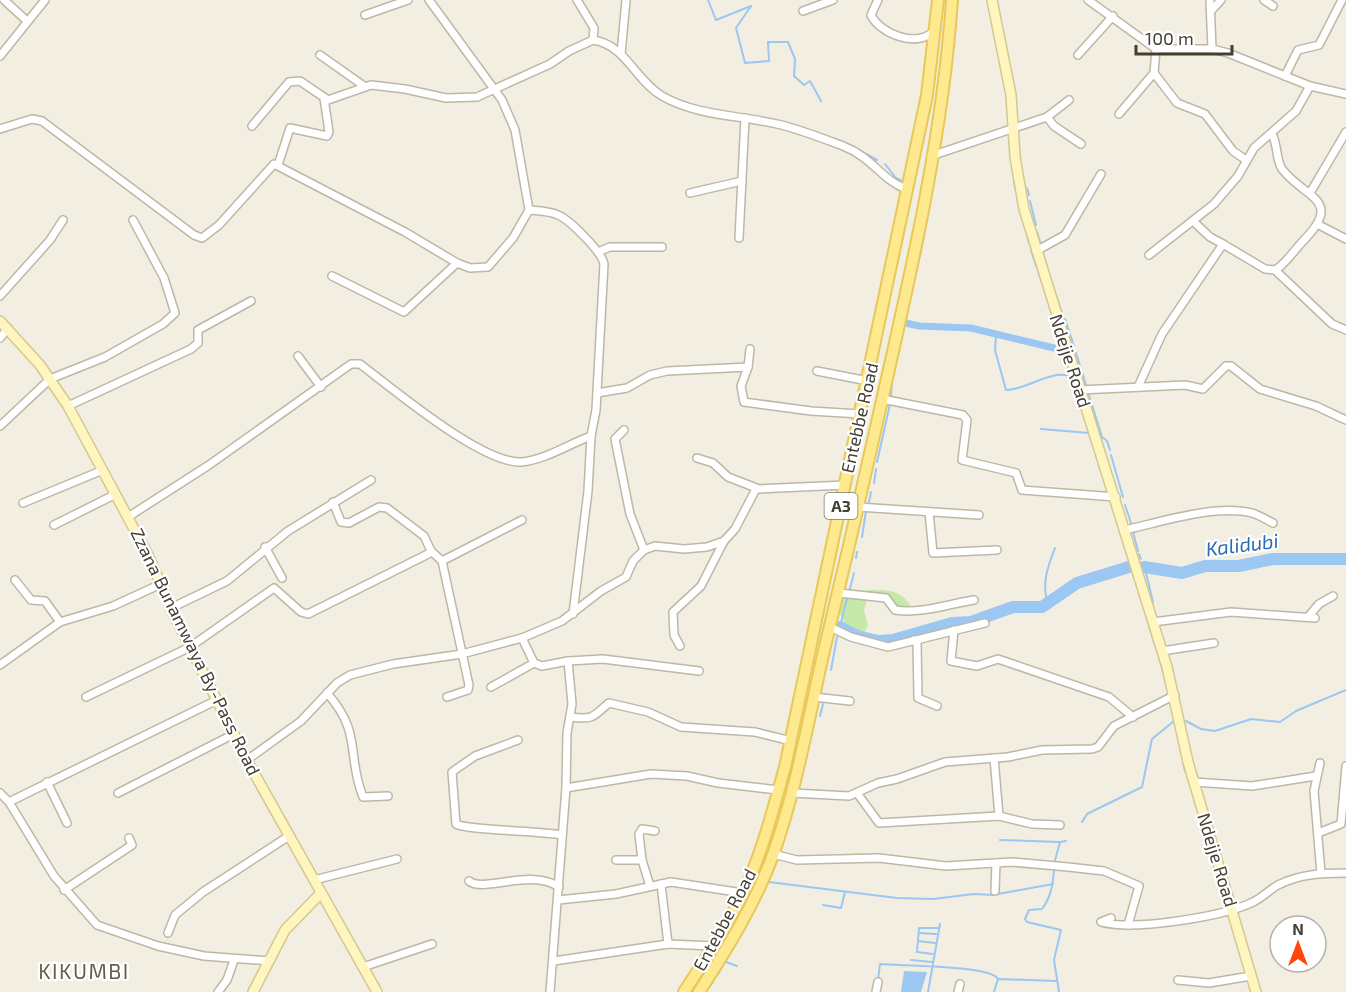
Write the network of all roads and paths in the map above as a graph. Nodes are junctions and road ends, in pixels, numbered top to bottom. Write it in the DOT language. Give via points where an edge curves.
graph roads {
  1 [pos="4,0"];
  2 [pos="45,0"];
  3 [pos="408,0"];
  4 [pos="429,0"];
  5 [pos="577,0"];
  6 [pos="626,0"];
  7 [pos="833,0"];
  8 [pos="878,0"];
  9 [pos="938,0"];
  10 [pos="952,0"];
  11 [pos="992,0"];
  12 [pos="1088,0"];
  13 [pos="1210,0"];
  14 [pos="1221,0"];
  15 [pos="1264,0"];
  16 [pos="1342,0"];
  17 [pos="1273,6"];
  18 [pos="803,11"];
  19 [pos="1211,11"];
  20 [pos="365,15"];
  21 [pos="1113,16"];
  22 [pos="27,21"];
  23 [pos="935,30"];
  24 [pos="593,40"];
  25 [pos="1156,49"];
  26 [pos="1212,49"];
  27 [pos="621,54"];
  28 [pos="320,55"];
  29 [pos="0,56"];
  30 [pos="1078,56"];
  31 [pos="1154,73"];
  32 [pos="1285,76"];
  33 [pos="364,86"];
  34 [pos="1310,86"];
  35 [pos="496,88"];
  36 [pos="1346,94"];
  37 [pos="324,98"];
  38 [pos="1069,100"];
  39 [pos="1119,114"];
  40 [pos="1047,117"];
  41 [pos="745,118"];
  42 [pos="252,126"];
  43 [pos="1013,127"];
  44 [pos="0,129"];
  45 [pos="1346,132"];
  46 [pos="1272,134"];
  47 [pos="1081,144"];
  48 [pos="931,156"];
  49 [pos="1246,160"];
  50 [pos="278,165"];
  51 [pos="1101,174"];
  52 [pos="742,181"];
  53 [pos="907,187"];
  54 [pos="690,193"];
  55 [pos="1310,193"];
  56 [pos="529,210"];
  57 [pos="63,220"];
  58 [pos="133,220"];
  59 [pos="1194,222"];
  60 [pos="1319,225"];
  61 [pos="739,238"];
  62 [pos="1346,239"];
  63 [pos="1223,244"];
  64 [pos="662,247"];
  65 [pos="1036,251"];
  66 [pos="598,252"];
  67 [pos="1149,255"];
  68 [pos="457,263"];
  69 [pos="1275,270"];
  70 [pos="332,276"];
  71 [pos="0,296"];
  72 [pos="251,301"];
  73 [pos="0,321"];
  74 [pos="8,328"];
  75 [pos="1346,330"];
  76 [pos="0,338"];
  77 [pos="750,349"];
  78 [pos="298,356"];
  79 [pos="748,367"];
  80 [pos="817,371"];
  81 [pos="50,379"];
  82 [pos="868,381"];
  83 [pos="321,387"];
  84 [pos="1138,387"];
  85 [pos="1080,390"];
  86 [pos="597,393"];
  87 [pos="882,399"];
  88 [pos="68,406"];
  89 [pos="861,414"];
  90 [pos="1346,420"];
  91 [pos="0,426"];
  92 [pos="624,430"];
  93 [pos="591,436"];
  94 [pos="697,458"];
  95 [pos="103,470"];
  96 [pos="371,480"];
  97 [pos="845,485"];
  98 [pos="756,489"];
  99 [pos="116,494"];
  100 [pos="1116,496"];
  101 [pos="333,502"];
  102 [pos="24,503"];
  103 [pos="858,507"];
  104 [pos="929,512"];
  105 [pos="980,515"];
  106 [pos="128,517"];
  107 [pos="522,520"];
  108 [pos="1274,523"];
  109 [pos="54,525"];
  110 [pos="836,528"];
  111 [pos="1125,530"];
  112 [pos="853,533"];
  113 [pos="724,541"];
  114 [pos="266,547"];
  115 [pos="644,550"];
  116 [pos="997,550"];
  117 [pos="432,552"];
  118 [pos="442,561"];
  119 [pos="282,578"];
  120 [pos="15,580"];
  121 [pos="161,584"];
  122 [pos="839,593"];
  123 [pos="1333,596"];
  124 [pos="974,600"];
  125 [pos="171,608"];
  126 [pos="573,615"];
  127 [pos="60,622"];
  128 [pos="1153,622"];
  129 [pos="985,623"];
  130 [pos="830,627"];
  131 [pos="954,630"];
  132 [pos="522,638"];
  133 [pos="914,640"];
  134 [pos="1214,643"];
  135 [pos="680,646"];
  136 [pos="190,647"];
  137 [pos="1162,651"];
  138 [pos="462,654"];
  139 [pos="568,662"];
  140 [pos="534,663"];
  141 [pos="0,665"];
  142 [pos="699,671"];
  143 [pos="491,687"];
  144 [pos="327,693"];
  145 [pos="1175,694"];
  146 [pos="86,697"];
  147 [pos="447,697"];
  148 [pos="814,697"];
  149 [pos="217,700"];
  150 [pos="850,701"];
  151 [pos="937,706"];
  152 [pos="571,717"];
  153 [pos="1133,717"];
  154 [pos="234,734"];
  155 [pos="518,740"];
  156 [pos="791,741"];
  157 [pos="994,758"];
  158 [pos="247,760"];
  159 [pos="1320,762"];
  160 [pos="1346,766"];
  161 [pos="1316,777"];
  162 [pos="47,782"];
  163 [pos="1194,782"];
  164 [pos="566,788"];
  165 [pos="778,790"];
  166 [pos="0,793"];
  167 [pos="118,793"];
  168 [pos="857,793"];
  169 [pos="792,794"];
  170 [pos="388,796"];
  171 [pos="9,802"];
  172 [pos="999,816"];
  173 [pos="67,823"];
  174 [pos="1060,825"];
  175 [pos="655,831"];
  176 [pos="1318,833"];
  177 [pos="562,835"];
  178 [pos="289,837"];
  179 [pos="129,838"];
  180 [pos="773,854"];
  181 [pos="397,859"];
  182 [pos="616,860"];
  183 [pos="642,860"];
  184 [pos="996,863"];
  185 [pos="1321,873"];
  186 [pos="1346,873"];
  187 [pos="314,880"];
  188 [pos="469,881"];
  189 [pos="661,884"];
  190 [pos="650,886"];
  191 [pos="559,887"];
  192 [pos="64,890"];
  193 [pos="995,891"];
  194 [pos="321,893"];
  195 [pos="743,893"];
  196 [pos="558,900"];
  197 [pos="1231,908"];
  198 [pos="1111,918"];
  199 [pos="1128,925"];
  200 [pos="168,933"];
  201 [pos="432,944"];
  202 [pos="668,944"];
  203 [pos="714,946"];
  204 [pos="234,960"];
  205 [pos="270,961"];
  206 [pos="554,961"];
  207 [pos="363,967"];
  208 [pos="1251,976"];
  209 [pos="1178,980"];
  210 [pos="878,982"];
  211 [pos="218,992"];
  212 [pos="254,992"];
  213 [pos="377,992"];
  214 [pos="550,992"];
  215 [pos="684,992"];
  216 [pos="699,992"];
  217 [pos="876,992"];
  218 [pos="1256,992"];
  1 -- 22 [label="street"];
  2 -- 22 [label="street"];
  3 -- 20 [label="street"];
  4 -- 35 [label="street" via="470,59"];
  5 -- 24 [label="street" via="594,28"];
  6 -- 27 [label="street"];
  7 -- 18 [label="street"];
  8 -- 23 [label="street" via="871,15 883,30 907,38 932,34"];
  9 -- 23 [label="main road, Entebbe Road / A3"];
  10 -- 48 [label="main road, Entebbe Road / A3"];
  11 -- 43 [label="street, Ndejje Road" via="1011,95"];
  12 -- 21 [label="street"];
  13 -- 19 [label="street"];
  14 -- 19 [label="street"];
  15 -- 17 [label="street"];
  16 -- 32 [label="street" via="1318,45 1298,50"];
  19 -- 26 [label="street"];
  21 -- 25 [label="street"];
  21 -- 30 [label="street"];
  22 -- 29 [label="street"];
  23 -- 53 [label="main road, Entebbe Road / A3" via="927,95"];
  24 -- 27 [label="street" via="614,47"];
  24 -- 35 [label="street"];
  25 -- 26 [label="street"];
  25 -- 31 [label="street"];
  26 -- 32 [label="street"];
  27 -- 41 [label="street" via="663,96 696,110"];
  28 -- 33 [label="street"];
  31 -- 39 [label="street"];
  31 -- 49 [label="street" via="1177,103 1205,114 1233,151"];
  32 -- 34 [label="street"];
  33 -- 35 [label="street" via="462,98 487,94"];
  33 -- 37 [label="street"];
  34 -- 36 [label="street"];
  34 -- 46 [label="street" via="1296,111"];
  35 -- 56 [label="street" via="515,130"];
  37 -- 42 [label="street" via="300,81 289,82"];
  37 -- 50 [label="street" via="330,132 327,136 290,128"];
  38 -- 40 [label="street"];
  40 -- 43 [label="street"];
  40 -- 47 [label="street"];
  41 -- 52 [label="street"];
  41 -- 53 [label="street" via="786,126 860,153 893,183"];
  43 -- 48 [label="street"];
  43 -- 65 [label="street, Ndejje Road" via="1022,198"];
  44 -- 50 [label="street" via="32,119 42,122 202,238 219,225 269,168"];
  45 -- 55 [label="street"];
  46 -- 49 [label="street"];
  46 -- 55 [label="street" via="1283,170"];
  48 -- 87 [label="main road, Entebbe Road / A3"];
  49 -- 59 [label="street" via="1227,190"];
  50 -- 68 [label="street"];
  51 -- 65 [label="street" via="1065,235"];
  52 -- 54 [label="street"];
  52 -- 61 [label="street"];
  53 -- 82 [label="main road, Entebbe Road / A3"];
  55 -- 60 [label="street" via="1321,208"];
  56 -- 66 [label="street" via="558,214"];
  56 -- 68 [label="street" via="513,238 488,267 470,268"];
  57 -- 71 [label="street" via="28,267"];
  58 -- 81 [label="street" via="164,278 175,313 105,357"];
  59 -- 63 [label="street"];
  59 -- 67 [label="street"];
  60 -- 62 [label="street"];
  60 -- 69 [label="street"];
  63 -- 69 [label="street" via="1265,269"];
  63 -- 84 [label="street" via="1162,334"];
  64 -- 66 [label="street" via="610,247"];
  65 -- 85 [label="street, Ndejje Road"];
  66 -- 86 [label="street" via="604,273"];
  68 -- 70 [label="street" via="404,312"];
  69 -- 75 [label="street" via="1332,324"];
  72 -- 88 [label="street" via="198,330 198,344 191,349"];
  73 -- 74 [label="street, Zzana Bunamwaya By-Pass Road"];
  74 -- 76 [label="street"];
  74 -- 81 [label="street, Zzana Bunamwaya By-Pass Road"];
  77 -- 79 [label="street"];
  78 -- 83 [label="street"];
  79 -- 86 [label="street" via="667,371 634,385"];
  79 -- 89 [label="street" via="741,386 744,402"];
  80 -- 82 [label="street"];
  81 -- 88 [label="street, Zzana Bunamwaya By-Pass Road"];
  81 -- 91 [label="street"];
  82 -- 89 [label="main road, Entebbe Road / A3"];
  83 -- 93 [label="street" via="351,364 360,364 464,440 507,461 539,458"];
  83 -- 106 [label="street"];
  84 -- 85 [label="street"];
  84 -- 90 [label="street" via="1185,385 1203,389 1231,366 1260,389"];
  85 -- 100 [label="street, Ndejje Road"];
  86 -- 93 [label="street"];
  87 -- 100 [label="street" via="963,415 966,422 962,460 1016,473 1022,490"];
  87 -- 103 [label="main road, Entebbe Road / A3"];
  88 -- 95 [label="street, Zzana Bunamwaya By-Pass Road"];
  89 -- 97 [label="main road, Entebbe Road / A3"];
  92 -- 115 [label="street" via="615,439 630,514"];
  93 -- 126 [label="street"];
  94 -- 98 [label="street" via="714,463 728,477"];
  95 -- 99 [label="street, Zzana Bunamwaya By-Pass Road"];
  95 -- 102 [label="street"];
  96 -- 101 [label="street"];
  97 -- 98 [label="street"];
  97 -- 110 [label="main road, Entebbe Road / A3"];
  98 -- 113 [label="street" via="735,529"];
  99 -- 106 [label="street, Zzana Bunamwaya By-Pass Road"];
  99 -- 109 [label="street"];
  100 -- 111 [label="street, Ndejje Road"];
  101 -- 114 [label="street"];
  101 -- 117 [label="street" via="344,523 379,507 387,508 424,536"];
  103 -- 104 [label="street"];
  103 -- 112 [label="main road, Entebbe Road / A3"];
  104 -- 105 [label="street"];
  104 -- 116 [label="street" via="933,553"];
  106 -- 121 [label="street, Zzana Bunamwaya By-Pass Road"];
  107 -- 118 [label="street"];
  108 -- 111 [label="street" via="1251,513 1228,512 1190,515"];
  110 -- 112 [label="main road"];
  110 -- 156 [label="main road, Entebbe Road / A3"];
  111 -- 128 [label="street, Ndejje Road"];
  112 -- 122 [label="main road, Entebbe Road / A3"];
  113 -- 115 [label="street" via="707,547 656,546"];
  113 -- 135 [label="street" via="701,586 674,612 674,635"];
  114 -- 119 [label="street"];
  114 -- 125 [label="street" via="227,581"];
  115 -- 126 [label="street" via="633,561 626,577 601,591"];
  117 -- 118 [label="street"];
  117 -- 136 [label="street" via="308,614 274,588"];
  118 -- 138 [label="street"];
  120 -- 127 [label="street" via="31,600 45,601"];
  121 -- 125 [label="street, Zzana Bunamwaya By-Pass Road"];
  121 -- 127 [label="street" via="113,606"];
  122 -- 124 [label="street" via="886,598 895,610 902,611 930,610"];
  122 -- 130 [label="main road, Entebbe Road / A3"];
  123 -- 128 [label="street" via="1319,604 1311,617 1231,612"];
  125 -- 136 [label="street, Zzana Bunamwaya By-Pass Road"];
  126 -- 132 [label="street"];
  127 -- 141 [label="street"];
  128 -- 137 [label="street, Ndejje Road"];
  129 -- 131 [label="street"];
  130 -- 133 [label="street" via="888,647"];
  130 -- 148 [label="main road, Entebbe Road / A3"];
  131 -- 133 [label="street"];
  131 -- 153 [label="street" via="951,661 977,666 998,659 1109,697"];
  132 -- 138 [label="street"];
  132 -- 140 [label="street"];
  133 -- 151 [label="street" via="918,698"];
  134 -- 137 [label="street"];
  136 -- 146 [label="street"];
  136 -- 149 [label="street, Zzana Bunamwaya By-Pass Road"];
  137 -- 145 [label="street, Ndejje Road"];
  138 -- 144 [label="street" via="350,675"];
  138 -- 147 [label="street" via="469,688"];
  139 -- 140 [label="street" via="542,666"];
  139 -- 142 [label="street" via="603,659"];
  139 -- 152 [label="street"];
  140 -- 143 [label="street"];
  144 -- 158 [label="street" via="301,721"];
  144 -- 170 [label="street" via="352,732 363,797"];
  145 -- 153 [label="street"];
  145 -- 163 [label="street, Ndejje Road"];
  148 -- 150 [label="street"];
  148 -- 169 [label="main road, Entebbe Road / A3"];
  149 -- 154 [label="street, Zzana Bunamwaya By-Pass Road"];
  149 -- 162 [label="street"];
  152 -- 156 [label="street" via="592,718 609,703 648,712 681,727 755,732"];
  152 -- 164 [label="street"];
  153 -- 157 [label="street" via="1114,726 1092,749 1042,750"];
  154 -- 158 [label="street, Zzana Bunamwaya By-Pass Road"];
  154 -- 167 [label="street"];
  155 -- 177 [label="street" via="475,756 452,772 456,824"];
  156 -- 165 [label="main road, Entebbe Road / A3"];
  157 -- 168 [label="street" via="945,762"];
  157 -- 172 [label="street"];
  158 -- 178 [label="street, Zzana Bunamwaya By-Pass Road"];
  159 -- 161 [label="street"];
  160 -- 176 [label="street" via="1341,824"];
  161 -- 163 [label="street" via="1252,786"];
  161 -- 176 [label="street"];
  162 -- 171 [label="street"];
  162 -- 173 [label="street"];
  163 -- 197 [label="street, Ndejje Road"];
  164 -- 165 [label="street" via="651,774"];
  164 -- 177 [label="street"];
  165 -- 195 [label="main road, Entebbe Road / A3"];
  166 -- 171 [label="street"];
  168 -- 169 [label="street"];
  168 -- 172 [label="street" via="879,823"];
  169 -- 180 [label="main road, Entebbe Road / A3"];
  171 -- 192 [label="street"];
  172 -- 174 [label="street" via="1032,824"];
  175 -- 183 [label="street" via="640,831"];
  176 -- 185 [label="street"];
  177 -- 191 [label="street"];
  178 -- 187 [label="street, Zzana Bunamwaya By-Pass Road"];
  178 -- 200 [label="street" via="203,892 175,915"];
  179 -- 192 [label="street" via="132,845"];
  180 -- 184 [label="street" via="797,860 879,858 946,866"];
  180 -- 216 [label="main road, Entebbe Road / A3" via="728,948"];
  181 -- 187 [label="street"];
  182 -- 183 [label="street"];
  183 -- 190 [label="street"];
  184 -- 193 [label="street"];
  184 -- 199 [label="street" via="1104,871 1133,882 1141,889"];
  185 -- 186 [label="street"];
  185 -- 197 [label="street" via="1285,882 1251,903"];
  187 -- 194 [label="street, Zzana Bunamwaya By-Pass Road"];
  188 -- 191 [label="street" via="479,884 542,879"];
  189 -- 190 [label="street"];
  189 -- 195 [label="street" via="671,882"];
  189 -- 202 [label="street"];
  190 -- 196 [label="street"];
  191 -- 196 [label="street"];
  192 -- 204 [label="street" via="97,925 158,946"];
  194 -- 205 [label="street" via="292,920"];
  194 -- 207 [label="street, Zzana Bunamwaya By-Pass Road"];
  195 -- 203 [label="main road, Entebbe Road / A3"];
  196 -- 206 [label="street"];
  197 -- 199 [label="street" via="1186,920"];
  197 -- 208 [label="street, Ndejje Road"];
  198 -- 199 [label="street" via="1101,922"];
  201 -- 207 [label="street"];
  202 -- 203 [label="street"];
  202 -- 206 [label="street"];
  203 -- 215 [label="main road, Entebbe Road / A3"];
  204 -- 205 [label="street"];
  204 -- 211 [label="street"];
  205 -- 212 [label="street"];
  206 -- 214 [label="street"];
  207 -- 213 [label="street, Zzana Bunamwaya By-Pass Road"];
  208 -- 209 [label="street" via="1209,983"];
  208 -- 218 [label="street, Ndejje Road"];
  210 -- 217 [label="street"];
}
